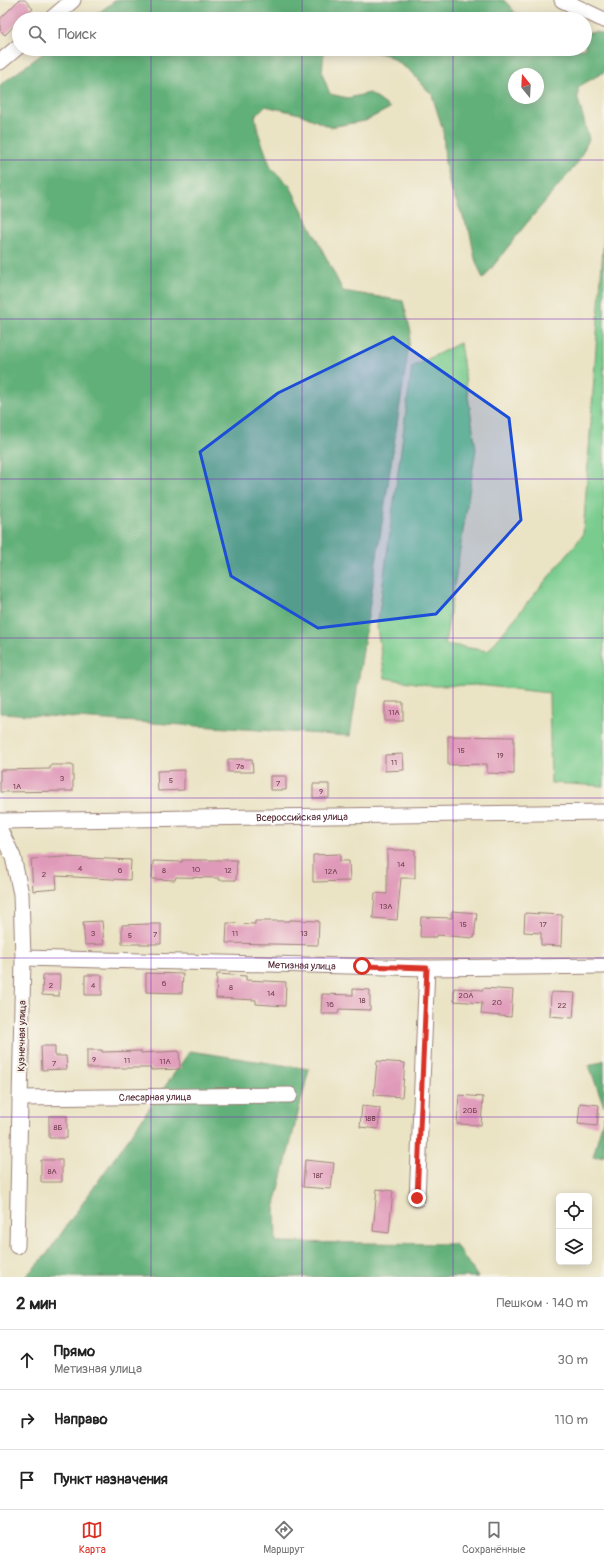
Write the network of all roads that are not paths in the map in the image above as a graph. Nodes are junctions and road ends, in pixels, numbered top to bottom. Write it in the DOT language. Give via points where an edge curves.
graph roads {
  1 [pos="73,0"];
  2 [pos="562,0"];
  3 [pos="59,12"];
  4 [pos="587,12"];
  5 [pos="592,14"];
  6 [pos="604,20"];
  7 [pos="12,52"];
  8 [pos="0,62"];
  9 [pos="604,812"];
  10 [pos="0,821"];
  11 [pos="0,830"];
  12 [pos="23,958"];
  13 [pos="604,966"];
  14 [pos="427,968"];
  15 [pos="290,1095"];
  16 [pos="20,1098"];
  17 [pos="417,1198"];
  18 [pos="17,1246"];
  1 -- 3 [label="street"];
  2 -- 4 [label="street"];
  5 -- 6 [label="street"];
  7 -- 8 [label="street"];
  9 -- 10 [label="street, Всероссийская улица"];
  11 -- 12 [label="street, Кузнечная улица" via="13,857 21,894"];
  12 -- 14 [label="street, Метизная улица"];
  12 -- 16 [label="street, Кузнечная улица"];
  13 -- 14 [label="street, Метизная улица"];
  14 -- 17 [label="street"];
  15 -- 16 [label="street, Слесарная улица"];
  16 -- 18 [label="street, Кузнечная улица"];
}
